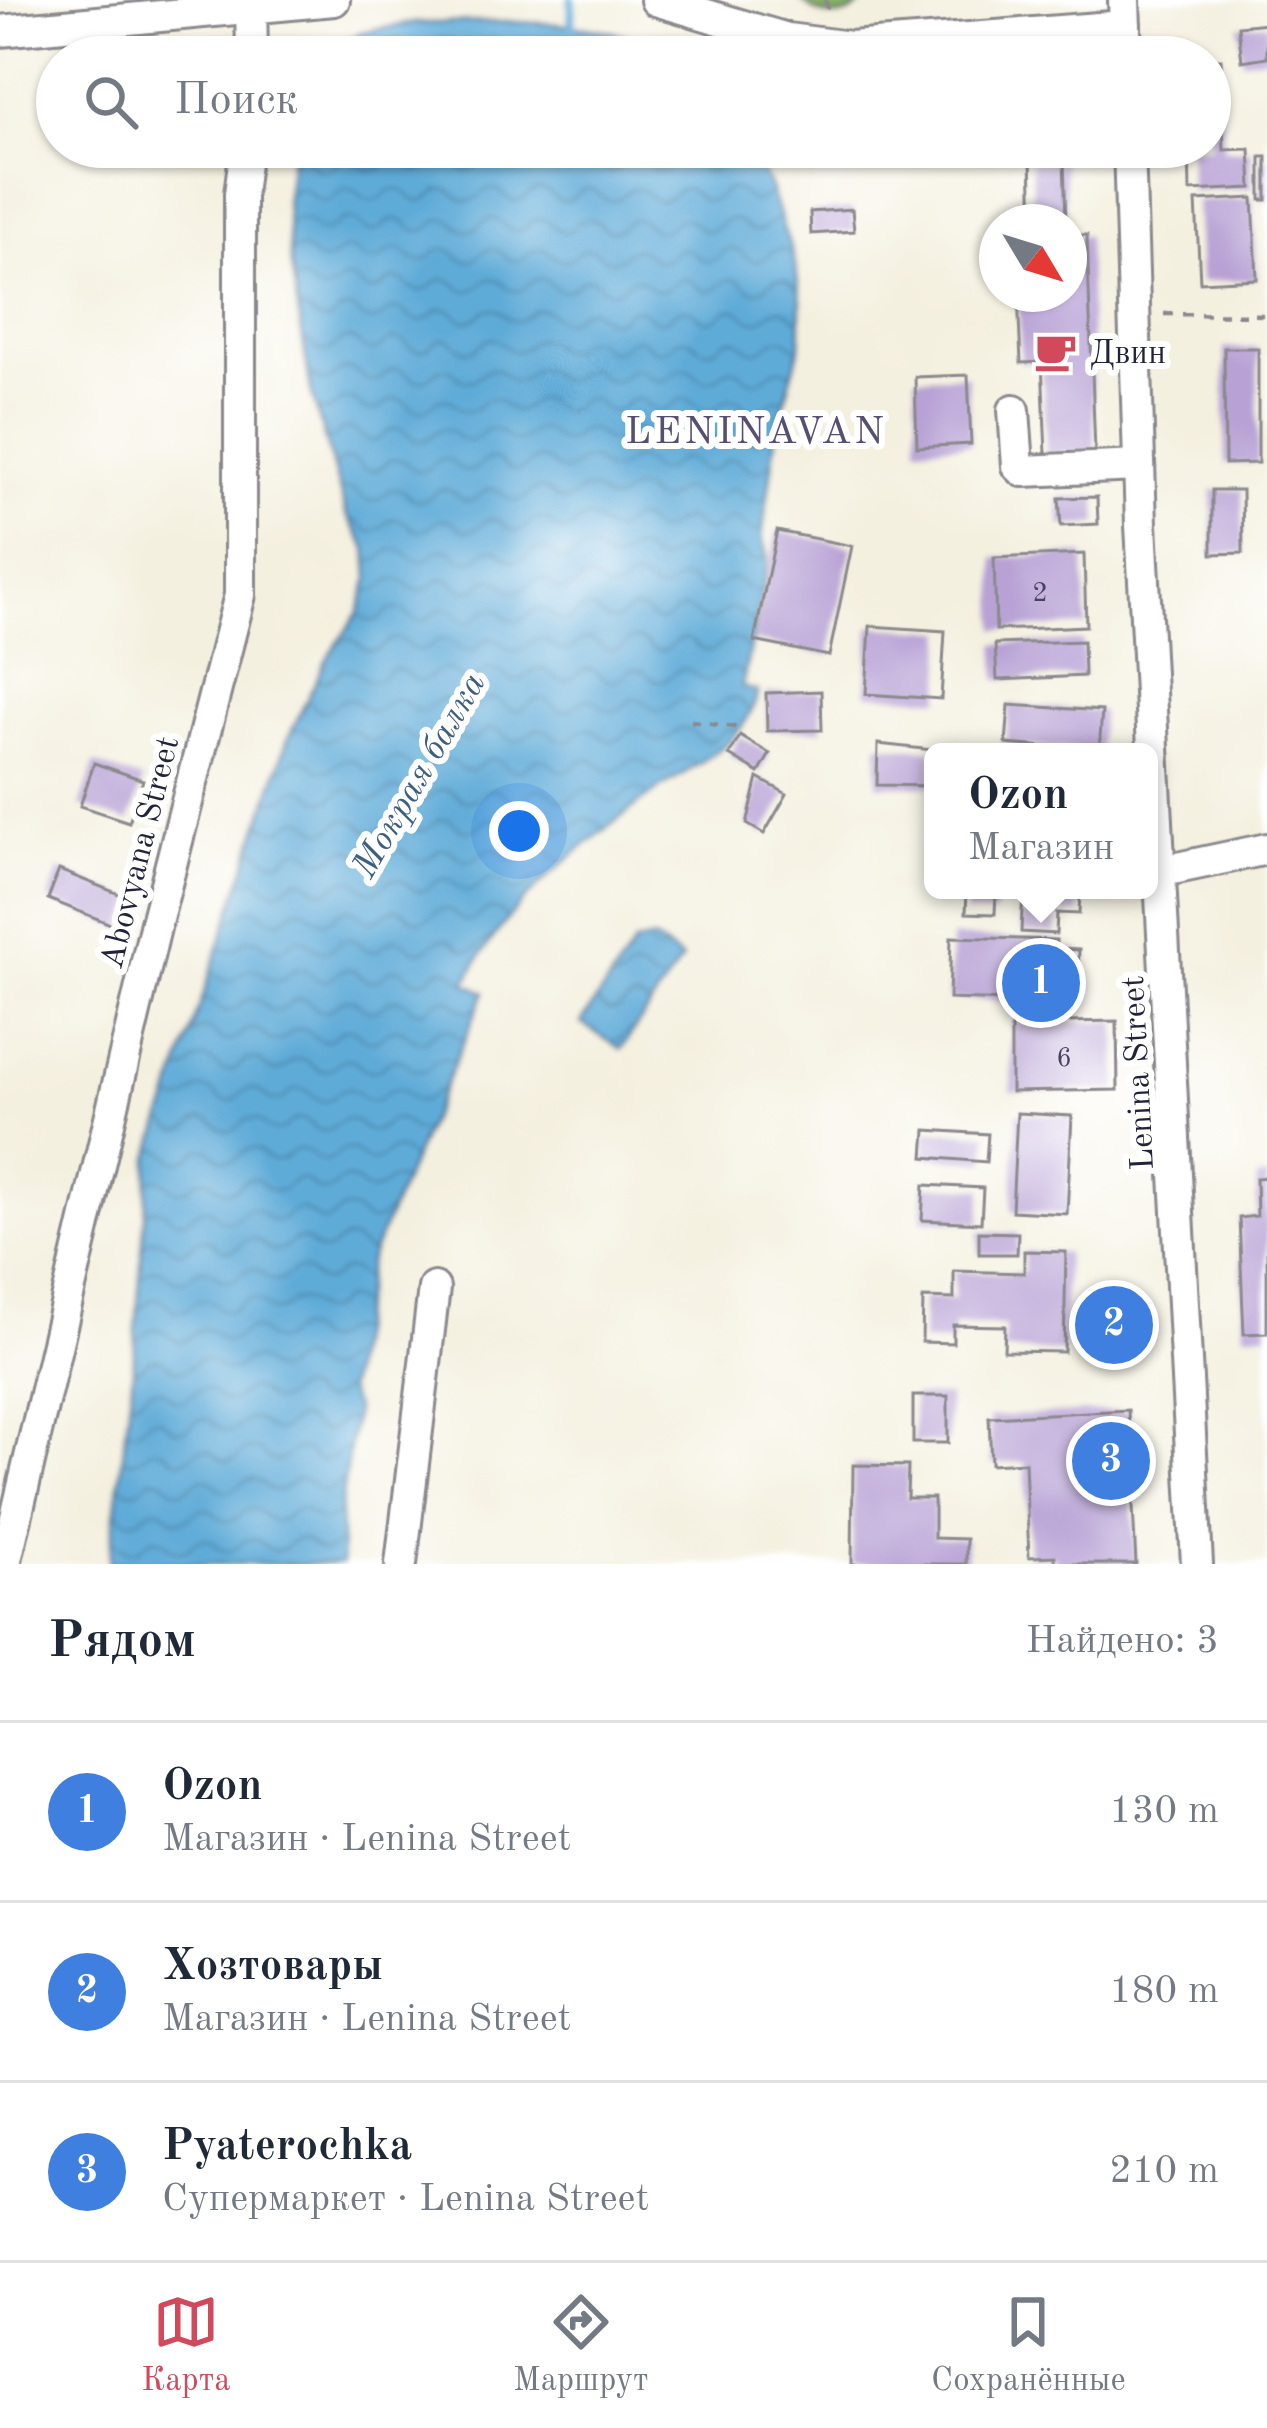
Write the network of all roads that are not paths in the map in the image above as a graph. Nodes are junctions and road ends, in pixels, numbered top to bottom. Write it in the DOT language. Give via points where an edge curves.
graph roads {
  1 [pos="334,0"];
  2 [pos="656,0"];
  3 [pos="251,4"];
  4 [pos="1125,28"];
  5 [pos="0,32"];
  6 [pos="252,36"];
  7 [pos="777,36"];
  8 [pos="1003,36"];
  9 [pos="243,168"];
  10 [pos="1130,168"];
  11 [pos="1014,410"];
  12 [pos="1139,466"];
  13 [pos="1155,743"];
  14 [pos="1158,801"];
  15 [pos="1267,849"];
  16 [pos="1162,871"];
  17 [pos="434,1288"];
  18 [pos="5,1564"];
  19 [pos="401,1564"];
  20 [pos="1197,1564"];
  1 -- 3 [label="street"];
  2 -- 7 [label="street"];
  3 -- 5 [label="street"];
  3 -- 6 [label="street"];
  4 -- 8 [label="street"];
  9 -- 18 [label="street, Abovyana Street" via="240,596"];
  10 -- 12 [label="street, Lenina Street"];
  11 -- 12 [label="street" via="1023,471"];
  12 -- 13 [label="street, Lenina Street"];
  14 -- 16 [label="street, Lenina Street"];
  15 -- 16 [label="street"];
  16 -- 20 [label="street, Lenina Street"];
  17 -- 19 [label="street"];
}
